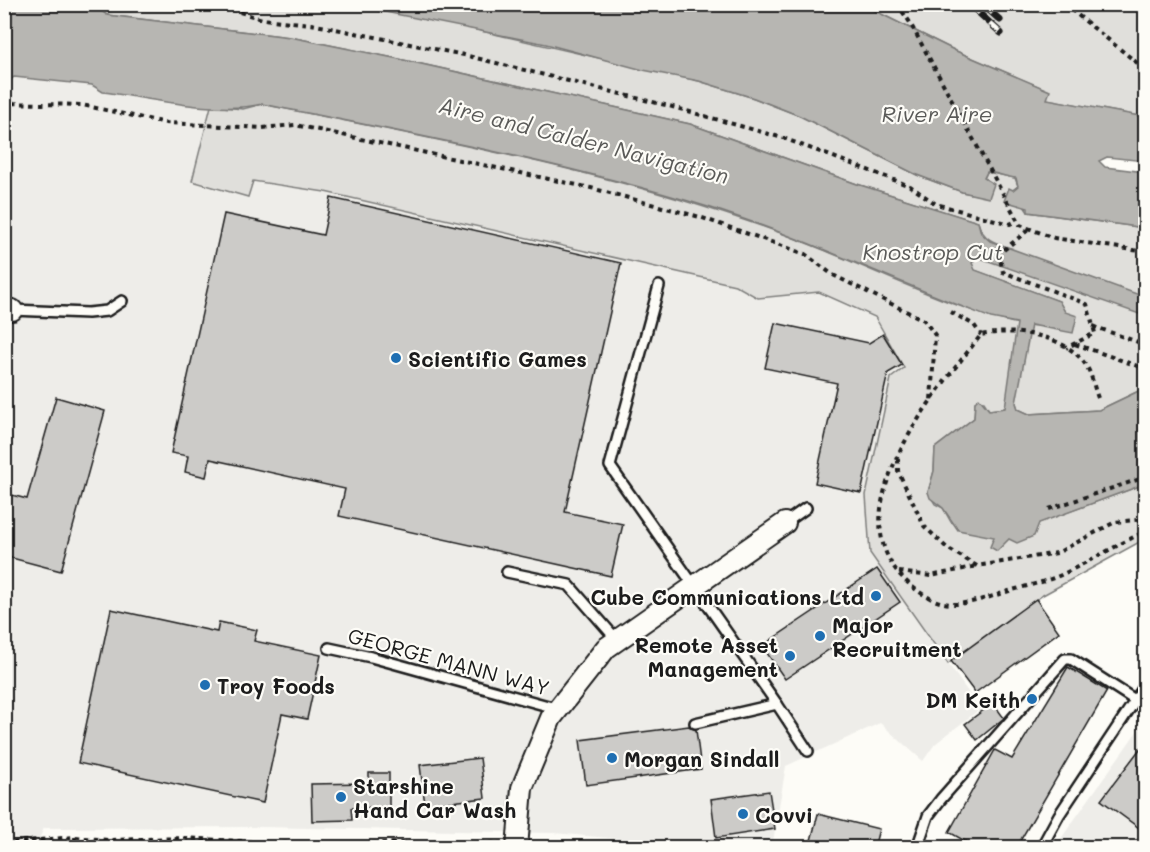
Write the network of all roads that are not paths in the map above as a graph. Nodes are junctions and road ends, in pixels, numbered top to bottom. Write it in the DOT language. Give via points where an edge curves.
graph roads {
  1 [pos="659,286"];
  2 [pos="122,301"];
  3 [pos="8,309"];
  4 [pos="806,508"];
  5 [pos="785,523"];
  6 [pos="507,572"];
  7 [pos="695,587"];
  8 [pos="617,640"];
  9 [pos="329,648"];
  10 [pos="1146,684"];
  11 [pos="1135,700"];
  12 [pos="777,704"];
  13 [pos="559,709"];
  14 [pos="695,723"];
  15 [pos="808,751"];
  16 [pos="517,845"];
  17 [pos="917,848"];
  18 [pos="1041,848"];
  1 -- 7 [label="lane" via="610,466"];
  2 -- 3 [label="lane" via="107,311 88,314"];
  4 -- 5 [label="lane"];
  5 -- 7 [label="street"];
  6 -- 8 [label="lane" via="569,585"];
  7 -- 8 [label="street"];
  7 -- 12 [label="lane"];
  8 -- 13 [label="street" via="606,648"];
  9 -- 13 [label="lane, GEORGE MANN WAY"];
  10 -- 11 [label="lane"];
  11 -- 17 [label="lane" via="1071,659 1065,659 941,799 928,816"];
  11 -- 18 [label="lane"];
  12 -- 14 [label="lane"];
  12 -- 15 [label="lane"];
  13 -- 16 [label="street" via="551,717 522,788"];
}
